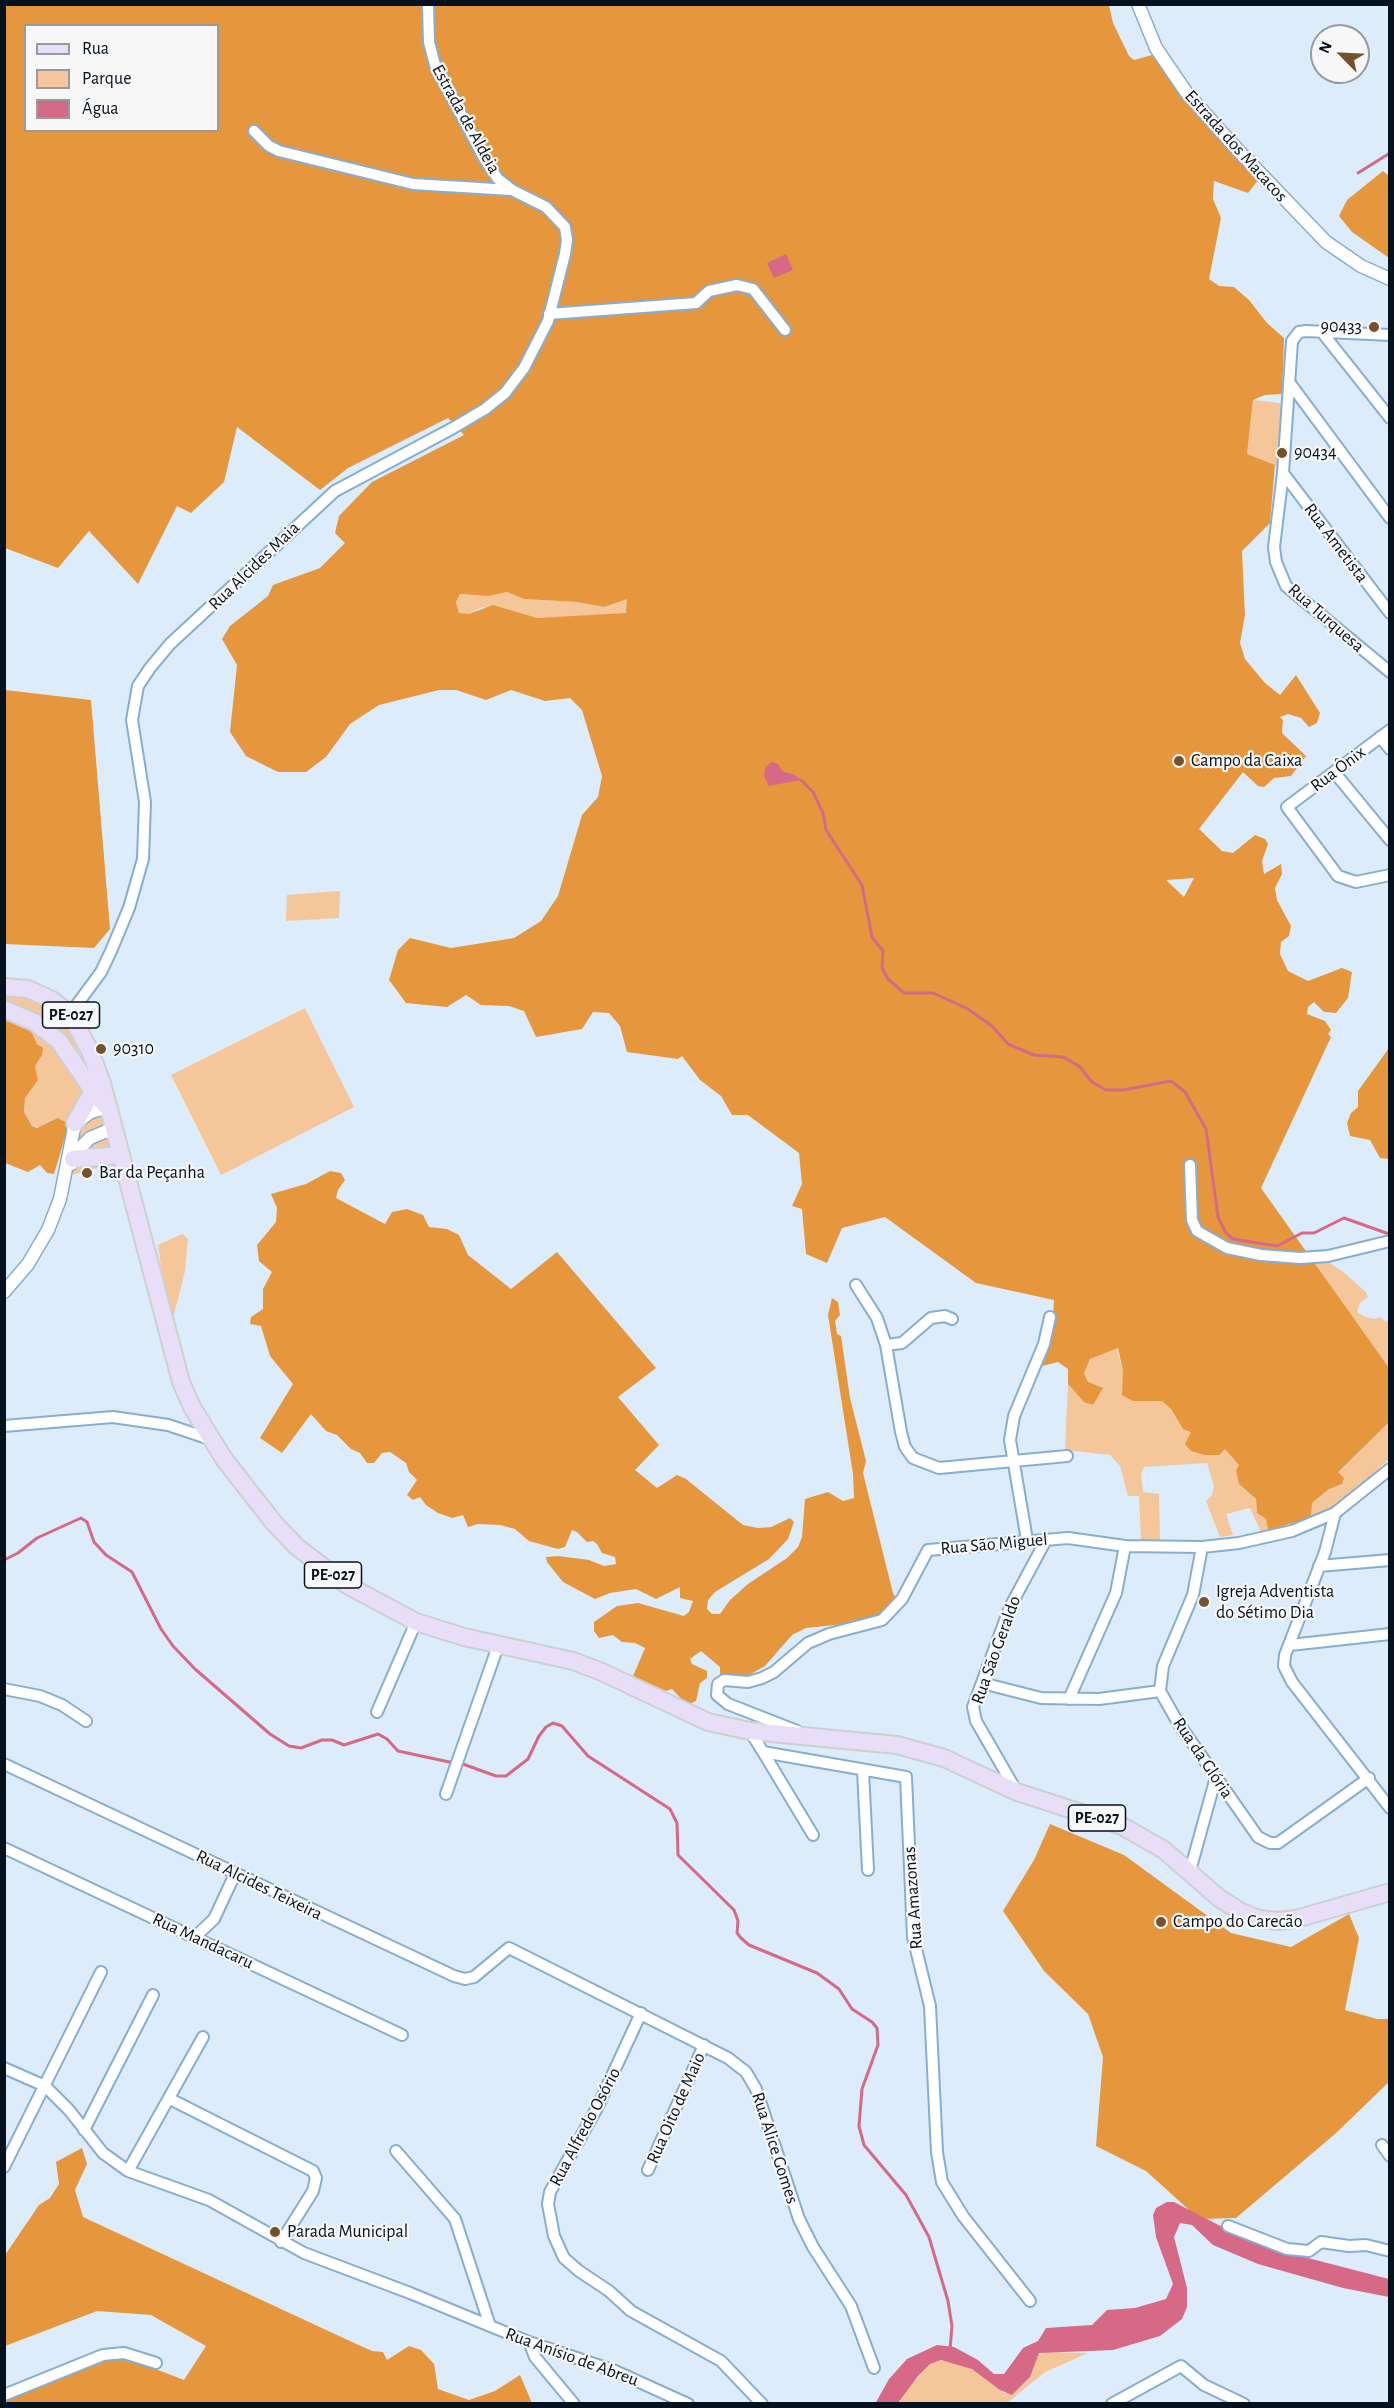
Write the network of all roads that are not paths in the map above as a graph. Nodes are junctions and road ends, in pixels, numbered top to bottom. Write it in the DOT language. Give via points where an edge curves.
graph roads {
  1 [pos="428,4"];
  2 [pos="1138,4"];
  3 [pos="254,131"];
  4 [pos="512,190"];
  5 [pos="546,207"];
  6 [pos="1389,279"];
  7 [pos="549,314"];
  8 [pos="785,330"];
  9 [pos="1321,331"];
  10 [pos="1389,335"];
  11 [pos="1289,382"];
  12 [pos="1389,418"];
  13 [pos="1282,473"];
  14 [pos="1389,518"];
  15 [pos="1389,613"];
  16 [pos="1389,672"];
  17 [pos="1385,734"];
  18 [pos="1389,749"];
  19 [pos="1335,772"];
  20 [pos="1389,840"];
  21 [pos="1389,874"];
  22 [pos="4,987"];
  23 [pos="4,1009"];
  24 [pos="70,1014"];
  25 [pos="93,1091"];
  26 [pos="108,1107"];
  27 [pos="75,1123"];
  28 [pos="114,1128"];
  29 [pos="120,1155"];
  30 [pos="74,1159"];
  31 [pos="1190,1165"];
  32 [pos="65,1178"];
  33 [pos="1389,1241"];
  34 [pos="856,1286"];
  35 [pos="4,1292"];
  36 [pos="1050,1317"];
  37 [pos="952,1319"];
  38 [pos="886,1346"];
  39 [pos="4,1426"];
  40 [pos="210,1439"];
  41 [pos="1067,1456"];
  42 [pos="1012,1462"];
  43 [pos="1389,1469"];
  44 [pos="1335,1513"];
  45 [pos="1027,1540"];
  46 [pos="1046,1540"];
  47 [pos="1125,1546"];
  48 [pos="1202,1547"];
  49 [pos="1389,1560"];
  50 [pos="1319,1566"];
  51 [pos="416,1622"];
  52 [pos="1389,1634"];
  53 [pos="1290,1645"];
  54 [pos="498,1646"];
  55 [pos="982,1683"];
  56 [pos="4,1689"];
  57 [pos="1160,1691"];
  58 [pos="1069,1699"];
  59 [pos="377,1712"];
  60 [pos="86,1721"];
  61 [pos="750,1731"];
  62 [pos="815,1738"];
  63 [pos="763,1752"];
  64 [pos="4,1764"];
  65 [pos="863,1771"];
  66 [pos="1216,1777"];
  67 [pos="1369,1778"];
  68 [pos="1384,1790"];
  69 [pos="1017,1792"];
  70 [pos="446,1794"];
  71 [pos="1389,1808"];
  72 [pos="813,1835"];
  73 [pos="4,1848"];
  74 [pos="868,1870"];
  75 [pos="1190,1871"];
  76 [pos="235,1874"];
  77 [pos="1389,1892"];
  78 [pos="196,1936"];
  79 [pos="509,1948"];
  80 [pos="101,1972"];
  81 [pos="153,1995"];
  82 [pos="641,2013"];
  83 [pos="402,2035"];
  84 [pos="203,2037"];
  85 [pos="704,2044"];
  86 [pos="4,2068"];
  87 [pos="45,2086"];
  88 [pos="170,2099"];
  89 [pos="84,2130"];
  90 [pos="1382,2145"];
  91 [pos="396,2151"];
  92 [pos="1389,2156"];
  93 [pos="4,2167"];
  94 [pos="648,2170"];
  95 [pos="128,2171"];
  96 [pos="1228,2226"];
  97 [pos="281,2242"];
  98 [pos="1389,2251"];
  99 [pos="1030,2301"];
  100 [pos="490,2326"];
  101 [pos="529,2342"];
  102 [pos="156,2363"];
  103 [pos="874,2368"];
  104 [pos="4,2395"];
  105 [pos="574,2403"];
  106 [pos="687,2403"];
  107 [pos="762,2403"];
  108 [pos="1114,2403"];
  109 [pos="1244,2403"];
  1 -- 4 [label="street, Estrada de Aldeia" via="429,42 435,66 484,158 498,179"];
  2 -- 6 [label="street, Estrada dos Macacos" via="1156,48 1186,92 1308,225 1360,266"];
  3 -- 4 [label="street" via="279,151 413,184"];
  4 -- 5 [label="street, Estrada de Aldeia"];
  5 -- 7 [label="street, Rua Alcides Maia" via="565,227 567,240"];
  7 -- 8 [label="street" via="696,303 709,291 736,285 753,289"];
  7 -- 24 [label="street, Rua Alcides Maia" via="524,368 505,393 453,428 334,491 170,644 150,668 138,686 132,720 145,802 143,859 111,951 101,972"];
  9 -- 10 [label="street"];
  9 -- 11 [label="street, Rua Turquesa" via="1299,332 1292,341"];
  9 -- 12 [label="street"];
  11 -- 13 [label="street, Rua Turquesa"];
  11 -- 14 [label="street"];
  13 -- 15 [label="street, Rua Ametista"];
  13 -- 16 [label="street, Rua Turquesa" via="1274,547 1286,586"];
  17 -- 18 [label="street"];
  17 -- 19 [label="street, Rua Ônix"];
  19 -- 20 [label="street"];
  19 -- 21 [label="street, Rua Ônix" via="1287,807 1338,876 1356,882"];
  22 -- 24 [label="main road, PE-027" via="27,989 52,1000"];
  23 -- 25 [label="main road, PE-027" via="34,1022 58,1041"];
  24 -- 26 [label="main road, PE-027" via="90,1051"];
  25 -- 26 [label="main road, PE-027"];
  25 -- 27 [label="main road"];
  26 -- 27 [label="street"];
  26 -- 28 [label="main road, PE-027"];
  27 -- 32 [label="street"];
  28 -- 29 [label="main road, PE-027"];
  28 -- 30 [label="street" via="90,1138"];
  29 -- 30 [label="main road"];
  29 -- 40 [label="main road, PE-027" via="181,1382"];
  30 -- 32 [label="street"];
  31 -- 33 [label="street" via="1192,1220 1197,1232 1227,1248 1300,1258 1328,1256"];
  32 -- 35 [label="street" via="48,1230 28,1264"];
  34 -- 38 [label="street" via="877,1318"];
  36 -- 42 [label="street" via="1044,1344 1014,1416"];
  37 -- 38 [label="street" via="931,1318 902,1343"];
  38 -- 42 [label="street" via="901,1432 913,1458 939,1468"];
  39 -- 40 [label="street" via="113,1417 168,1425"];
  40 -- 51 [label="main road, PE-027" via="248,1491 297,1547 347,1584"];
  41 -- 42 [label="street"];
  42 -- 45 [label="street"];
  43 -- 44 [label="street, Rua São Miguel"];
  44 -- 48 [label="street, Rua São Miguel" via="1281,1534"];
  44 -- 50 [label="street"];
  45 -- 46 [label="street, Rua São Miguel"];
  45 -- 62 [label="street, Rua São Miguel" via="928,1550 902,1599 882,1620 808,1643 762,1678 748,1682 724,1680 718,1684 717,1695 728,1704"];
  46 -- 47 [label="street, Rua São Miguel" via="1068,1538"];
  46 -- 55 [label="street, Rua São Geraldo" via="1010,1607"];
  47 -- 48 [label="street, Rua São Miguel"];
  47 -- 58 [label="street" via="1116,1593"];
  48 -- 57 [label="street" via="1188,1610 1163,1666"];
  49 -- 50 [label="street"];
  50 -- 53 [label="street"];
  51 -- 54 [label="main road, PE-027"];
  51 -- 59 [label="street"];
  52 -- 53 [label="street"];
  53 -- 67 [label="street" via="1283,1661 1287,1672 1321,1721"];
  54 -- 61 [label="main road, PE-027" via="573,1661 690,1715"];
  54 -- 70 [label="street"];
  55 -- 58 [label="street" via="1035,1697"];
  55 -- 69 [label="street, Rua São Geraldo" via="974,1699 973,1714"];
  56 -- 60 [label="street" via="52,1700"];
  57 -- 58 [label="street"];
  57 -- 66 [label="street, Rua da Glória"];
  61 -- 62 [label="main road, PE-027"];
  61 -- 63 [label="street"];
  62 -- 69 [label="main road, PE-027" via="888,1743 925,1751"];
  63 -- 65 [label="street, Rua Amazonas"];
  63 -- 72 [label="street"];
  64 -- 76 [label="street, Rua Alcides Teixeira"];
  65 -- 74 [label="street"];
  65 -- 99 [label="street, Rua Amazonas" via="906,1777 913,1937 930,2006 942,2182 963,2216"];
  66 -- 67 [label="street, Rua da Glória" via="1258,1837 1270,1843 1278,1843"];
  66 -- 75 [label="street"];
  67 -- 68 [label="street"];
  68 -- 71 [label="street"];
  69 -- 75 [label="main road, PE-027" via="1122,1826 1164,1850"];
  73 -- 78 [label="street, Rua Mandacaru"];
  75 -- 77 [label="main road, PE-027" via="1240,1911 1277,1921"];
  76 -- 78 [label="street" via="218,1913"];
  76 -- 79 [label="street, Rua Alcides Teixeira" via="465,1979 474,1977"];
  78 -- 83 [label="street, Rua Mandacaru"];
  79 -- 82 [label="street, Rua Alice Gomes"];
  80 -- 87 [label="street"];
  81 -- 89 [label="street"];
  82 -- 85 [label="street, Rua Alice Gomes"];
  82 -- 107 [label="street, Rua Alfredo Osório" via="597,2108 552,2188 548,2204 554,2236 564,2258 637,2315 721,2361"];
  84 -- 88 [label="street"];
  85 -- 94 [label="street, Rua Oito de Maio"];
  85 -- 103 [label="street, Rua Alice Gomes" via="737,2064 756,2089 799,2219 851,2306"];
  86 -- 87 [label="street"];
  87 -- 89 [label="street, Rua Anísio de Abreu"];
  87 -- 93 [label="street"];
  88 -- 95 [label="street"];
  88 -- 97 [label="street" via="313,2171 313,2191"];
  89 -- 95 [label="street, Rua Anísio de Abreu" via="103,2153"];
  90 -- 92 [label="street"];
  91 -- 100 [label="street" via="455,2219"];
  95 -- 97 [label="street, Rua Anísio de Abreu" via="209,2200"];
  96 -- 98 [label="street" via="1287,2249 1309,2251 1321,2242"];
  97 -- 100 [label="street, Rua Anísio de Abreu"];
  100 -- 101 [label="street, Rua Anísio de Abreu"];
  101 -- 105 [label="street" via="535,2357"];
  101 -- 106 [label="street, Rua Anísio de Abreu" via="615,2371"];
  102 -- 104 [label="street" via="124,2353 103,2355"];
  108 -- 109 [label="street" via="1181,2366 1204,2385"];
}
